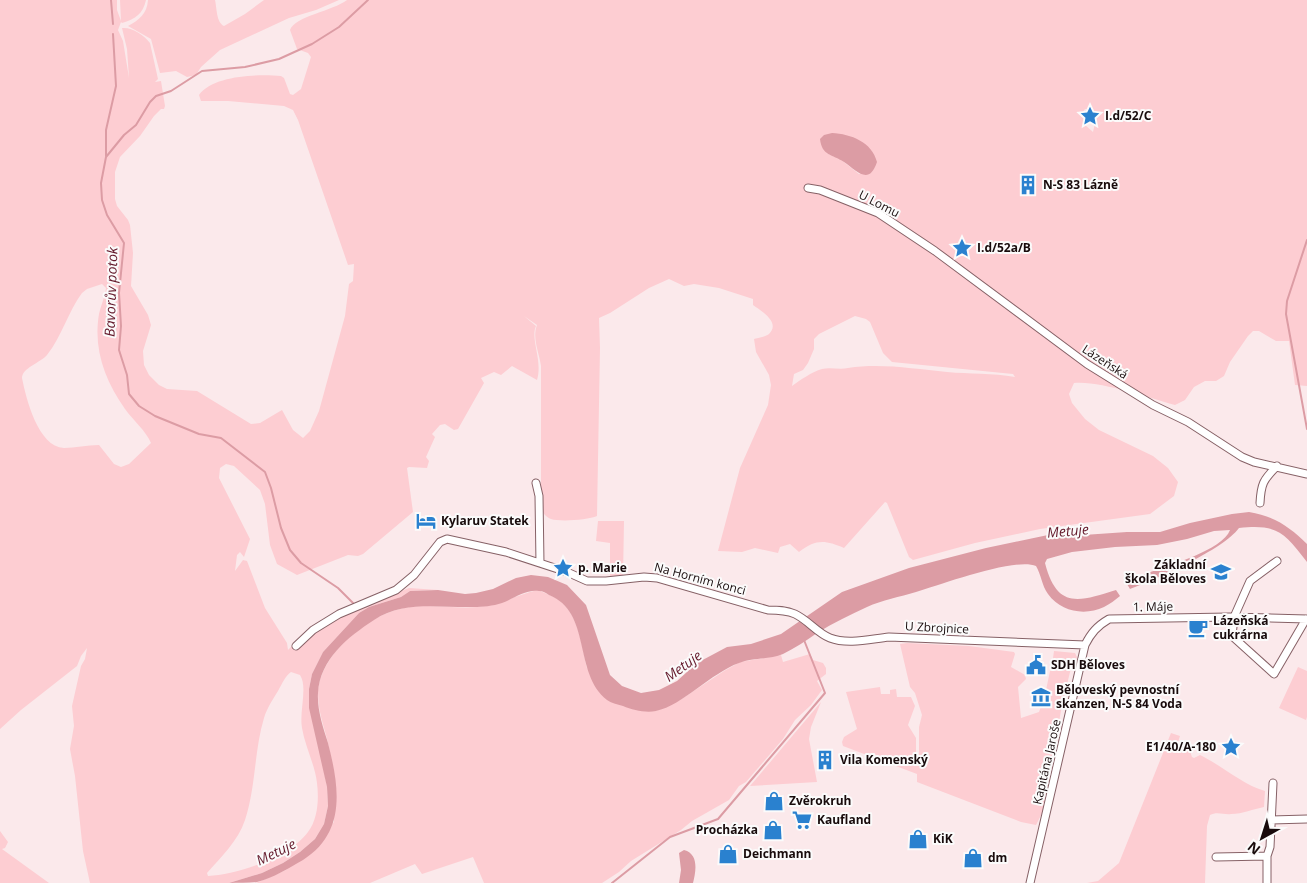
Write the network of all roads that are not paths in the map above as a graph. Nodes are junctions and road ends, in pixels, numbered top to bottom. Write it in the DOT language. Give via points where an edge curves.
graph roads {
  1 [pos="808,188"];
  2 [pos="935,251"];
  3 [pos="1277,466"];
  4 [pos="1307,474"];
  5 [pos="536,483"];
  6 [pos="1260,503"];
  7 [pos="1277,561"];
  8 [pos="540,563"];
  9 [pos="796,615"];
  10 [pos="1234,617"];
  11 [pos="1306,619"];
  12 [pos="1084,645"];
  13 [pos="296,646"];
  14 [pos="1273,783"];
  15 [pos="1307,819"];
  16 [pos="1271,820"];
  17 [pos="1267,856"];
  18 [pos="1216,857"];
  19 [pos="1030,883"];
  20 [pos="1267,883"];
  1 -- 2 [label="street, U Lomu" via="878,213"];
  2 -- 3 [label="street, Lázeňská" via="1087,364 1242,457"];
  3 -- 4 [label="street, Lázeňská"];
  3 -- 6 [label="street" via="1264,478"];
  5 -- 8 [label="street"];
  7 -- 10 [label="street" via="1250,581"];
  8 -- 9 [label="street, Na Horním konci" via="587,581 657,578"];
  8 -- 13 [label="street, Na Horním konci" via="447,539 440,542 414,575 396,590 324,622"];
  9 -- 12 [label="street, U Zbrojnice" via="835,640 889,637"];
  10 -- 11 [label="street, 1. Máje"];
  10 -- 11 [label="street" via="1232,636 1274,674"];
  10 -- 12 [label="street, 1. Máje" via="1109,619 1090,633"];
  12 -- 19 [label="street, Kapitána Jaroše"];
  14 -- 16 [label="street"];
  15 -- 16 [label="street"];
  16 -- 17 [label="street"];
  17 -- 18 [label="street"];
  17 -- 20 [label="street"];
}
